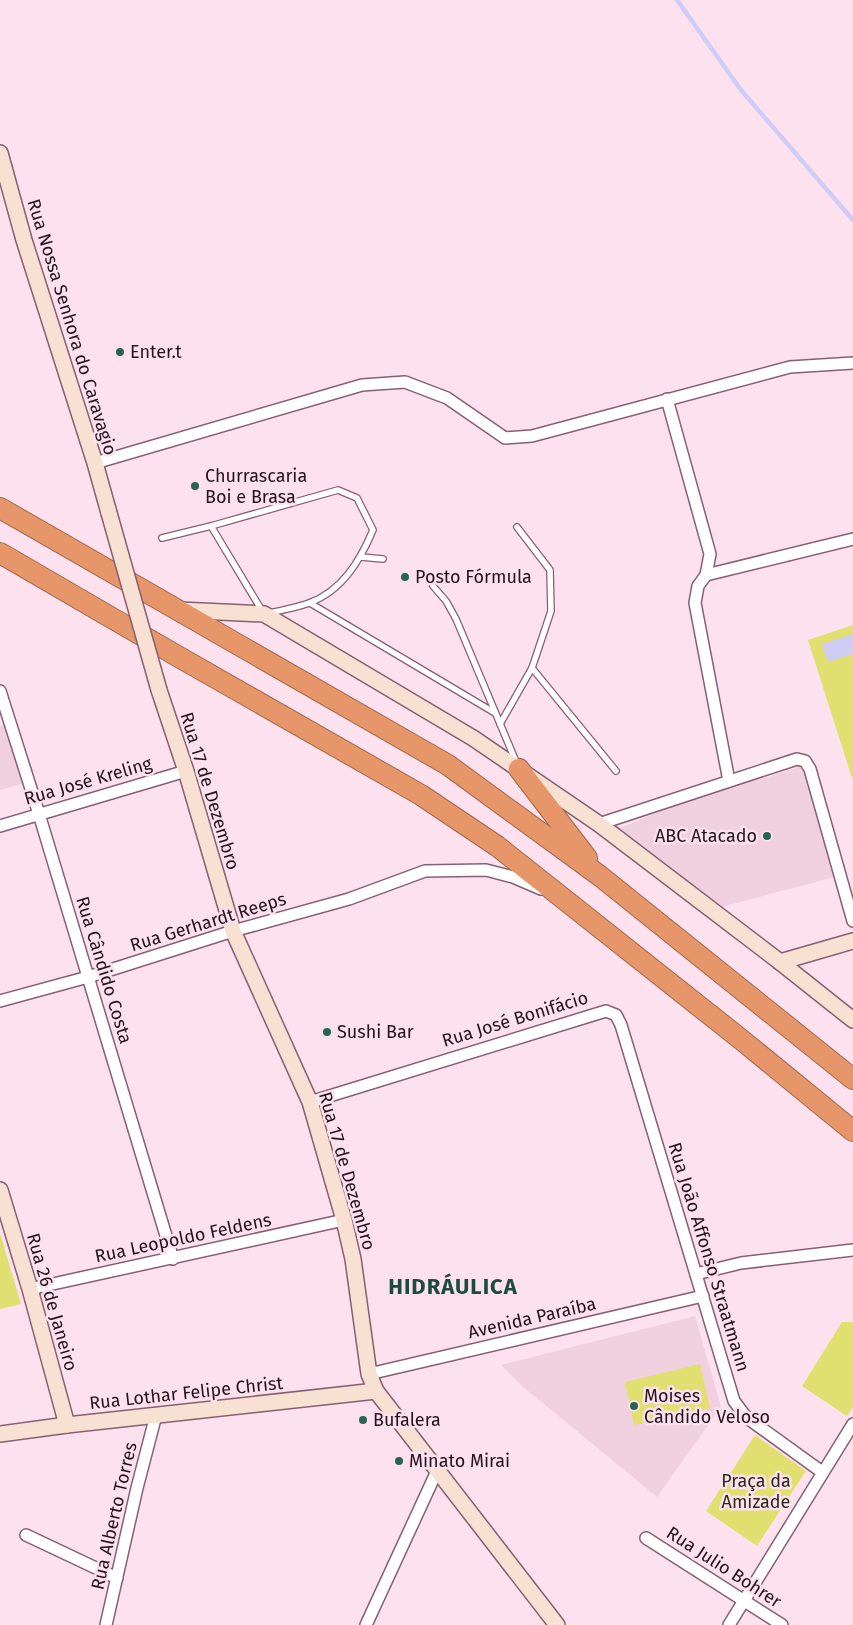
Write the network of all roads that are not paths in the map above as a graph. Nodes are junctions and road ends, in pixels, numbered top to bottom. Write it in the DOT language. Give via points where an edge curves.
graph roads {
  1 [pos="0,153"];
  2 [pos="853,363"];
  3 [pos="667,399"];
  4 [pos="95,463"];
  5 [pos="0,508"];
  6 [pos="211,526"];
  7 [pos="517,527"];
  8 [pos="162,538"];
  9 [pos="853,539"];
  10 [pos="0,553"];
  11 [pos="361,557"];
  12 [pos="383,560"];
  13 [pos="706,575"];
  14 [pos="433,586"];
  15 [pos="310,603"];
  16 [pos="177,610"];
  17 [pos="264,614"];
  18 [pos="532,668"];
  19 [pos="159,690"];
  20 [pos="0,691"];
  21 [pos="495,713"];
  22 [pos="500,724"];
  23 [pos="519,769"];
  24 [pos="186,771"];
  25 [pos="616,771"];
  26 [pos="729,781"];
  27 [pos="39,814"];
  28 [pos="599,824"];
  29 [pos="0,826"];
  30 [pos="600,876"];
  31 [pos="569,904"];
  32 [pos="853,921"];
  33 [pos="233,931"];
  34 [pos="853,941"];
  35 [pos="780,962"];
  36 [pos="88,977"];
  37 [pos="0,1002"];
  38 [pos="616,1015"];
  39 [pos="853,1020"];
  40 [pos="853,1079"];
  41 [pos="310,1102"];
  42 [pos="853,1131"];
  43 [pos="0,1190"];
  44 [pos="344,1220"];
  45 [pos="853,1250"];
  46 [pos="173,1259"];
  47 [pos="696,1274"];
  48 [pos="30,1289"];
  49 [pos="703,1296"];
  50 [pos="369,1374"];
  51 [pos="376,1391"];
  52 [pos="156,1415"];
  53 [pos="853,1424"];
  54 [pos="67,1425"];
  55 [pos="0,1434"];
  56 [pos="437,1471"];
  57 [pos="822,1472"];
  58 [pos="26,1535"];
  59 [pos="646,1538"];
  60 [pos="117,1578"];
  61 [pos="744,1601"];
  62 [pos="106,1625"];
  63 [pos="366,1625"];
  64 [pos="557,1625"];
  65 [pos="729,1625"];
  66 [pos="782,1625"];
  1 -- 4 [label="main road, Rua Nossa Senhora do Caravagio" via="24,240"];
  2 -- 3 [label="street" via="790,367"];
  3 -- 4 [label="street" via="532,436 505,438 447,398 405,382 362,385"];
  3 -- 13 [label="street" via="710,554"];
  4 -- 19 [label="main road, Rua Nossa Senhora do Caravagio, bridge"];
  5 -- 16 [label="highway"];
  6 -- 8 [label="lane"];
  6 -- 11 [label="lane" via="338,490 357,498 373,530"];
  6 -- 17 [label="lane"];
  7 -- 18 [label="lane" via="550,570 551,611"];
  9 -- 13 [label="street"];
  10 -- 31 [label="highway" via="420,795 497,846"];
  11 -- 12 [label="lane"];
  11 -- 15 [label="lane" via="335,589"];
  13 -- 26 [label="street" via="698,586 695,603"];
  14 -- 21 [label="lane" via="456,619"];
  15 -- 17 [label="lane"];
  15 -- 21 [label="lane"];
  16 -- 17 [label="main road"];
  16 -- 30 [label="highway" via="448,765"];
  17 -- 23 [label="main road" via="473,738"];
  18 -- 22 [label="lane"];
  18 -- 25 [label="lane"];
  19 -- 24 [label="main road, Rua 17 de Dezembro"];
  20 -- 27 [label="street, Rua Cândido Costa"];
  21 -- 22 [label="lane"];
  22 -- 23 [label="lane"];
  23 -- 28 [label="main road"];
  23 -- 30 [label="highway"];
  24 -- 27 [label="street, Rua José Kreling"];
  24 -- 33 [label="main road, Rua 17 de Dezembro"];
  26 -- 28 [label="street"];
  26 -- 32 [label="street" via="797,759 805,761"];
  27 -- 29 [label="street, Rua José Kreling"];
  27 -- 36 [label="street, Rua Cândido Costa"];
  28 -- 35 [label="main road"];
  30 -- 40 [label="highway"];
  31 -- 33 [label="street, Rua Gerhardt Reeps" via="513,877 486,870 425,871 349,898"];
  31 -- 42 [label="highway"];
  33 -- 36 [label="street, Rua Gerhardt Reeps"];
  33 -- 41 [label="main road, Rua 17 de Dezembro"];
  34 -- 35 [label="main road"];
  35 -- 39 [label="main road"];
  36 -- 37 [label="street, Rua Gerhardt Reeps"];
  36 -- 46 [label="street, Rua Cândido Costa"];
  38 -- 41 [label="street, Rua José Bonifácio" via="606,1011"];
  38 -- 47 [label="street, Rua João Affonso Straatmann"];
  41 -- 44 [label="main road, Rua 17 de Dezembro"];
  43 -- 48 [label="main road, Rua 26 de Janeiro"];
  44 -- 46 [label="street, Rua Leopoldo Feldens"];
  44 -- 50 [label="main road, Rua 17 de Dezembro" via="353,1258"];
  45 -- 47 [label="street" via="741,1263"];
  46 -- 48 [label="street, Rua Leopoldo Feldens"];
  47 -- 49 [label="street, Rua João Affonso Straatmann"];
  48 -- 54 [label="main road, Rua 26 de Janeiro"];
  49 -- 50 [label="street, Avenida Paraíba"];
  49 -- 57 [label="street, Rua João Affonso Straatmann" via="734,1401 746,1417"];
  50 -- 51 [label="main road, Rua 17 de Dezembro"];
  51 -- 52 [label="main road, Rua Lothar Felipe Christ"];
  51 -- 56 [label="main road, Rua 17 de Dezembro"];
  52 -- 54 [label="main road, Rua Lothar Felipe Christ"];
  52 -- 60 [label="street, Rua Alberto Torres"];
  53 -- 57 [label="street"];
  54 -- 55 [label="main road, Rua Lothar Felipe Christ"];
  56 -- 63 [label="street"];
  56 -- 64 [label="main road, Rua 17 de Dezembro"];
  57 -- 61 [label="street"];
  58 -- 60 [label="street"];
  59 -- 61 [label="street, Rua Julio Bohrer"];
  60 -- 62 [label="street, Rua Alberto Torres"];
  61 -- 65 [label="street"];
  61 -- 66 [label="street, Rua Julio Bohrer"];
}
